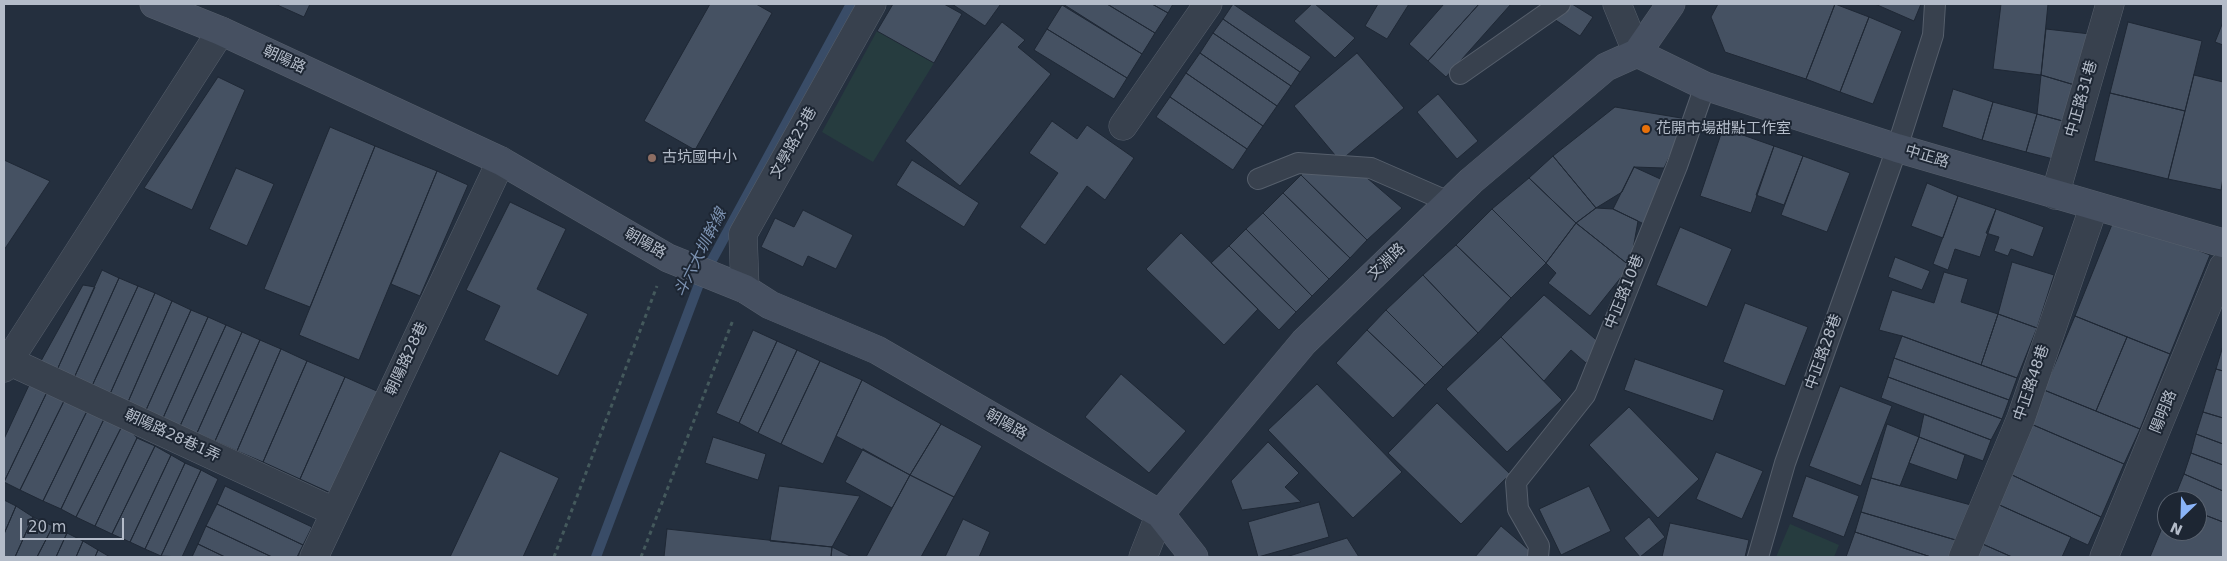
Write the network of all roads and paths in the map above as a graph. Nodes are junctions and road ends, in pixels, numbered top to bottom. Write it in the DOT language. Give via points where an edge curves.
graph roads {
  1 [pos="154,4"];
  2 [pos="872,4"];
  3 [pos="1208,4"];
  4 [pos="1560,4"];
  5 [pos="1616,4"];
  6 [pos="1671,4"];
  7 [pos="1935,4"];
  8 [pos="2110,4"];
  9 [pos="221,31"];
  10 [pos="1636,53"];
  11 [pos="1460,74"];
  12 [pos="1705,86"];
  13 [pos="1123,126"];
  14 [pos="1897,148"];
  15 [pos="502,161"];
  16 [pos="1258,179"];
  17 [pos="2055,195"];
  18 [pos="1449,202"];
  19 [pos="2094,206"];
  20 [pos="2223,243"];
  21 [pos="668,258"];
  22 [pos="2223,267"];
  23 [pos="744,289"];
  24 [pos="6,364"];
  25 [pos="335,512"];
  26 [pos="1160,514"];
  27 [pos="314,557"];
  28 [pos="554,557"];
  29 [pos="641,557"];
  30 [pos="1144,557"];
  31 [pos="1194,557"];
  32 [pos="1538,557"];
  33 [pos="1758,557"];
  34 [pos="1964,557"];
  35 [pos="2104,557"];
  1 -- 9 [label="street, 朝陽路"];
  2 -- 23 [label="street, 文學路23巷" via="743,234"];
  3 -- 13 [label="street"];
  4 -- 11 [label="lane"];
  5 -- 10 [label="street"];
  6 -- 10 [label="street, 文淵路"];
  7 -- 14 [label="lane, 中正路28巷" via="1933,35"];
  8 -- 17 [label="street, 中正路31巷"];
  9 -- 15 [label="street, 朝陽路"];
  9 -- 24 [label="street"];
  10 -- 12 [label="street, 中正路"];
  10 -- 18 [label="street, 文淵路" via="1606,67"];
  12 -- 14 [label="street, 中正路"];
  12 -- 32 [label="lane, 中正路10巷" via="1677,166 1585,395 1516,482 1518,509 1539,546"];
  14 -- 17 [label="street, 中正路"];
  14 -- 33 [label="lane, 中正路28巷" via="1785,463"];
  15 -- 21 [label="street, 朝陽路"];
  15 -- 25 [label="street, 朝陽路28巷"];
  16 -- 18 [label="lane" via="1298,163 1371,168"];
  17 -- 19 [label="street, 中正路"];
  18 -- 26 [label="street, 文淵路" via="1304,342"];
  19 -- 20 [label="street, 中正路"];
  19 -- 34 [label="street, 中正路48巷" via="2021,418"];
  21 -- 23 [label="street, 朝陽路"];
  21 -- 28 [label="path"];
  22 -- 35 [label="street, 陽明路"];
  23 -- 26 [label="street, 朝陽路" via="770,305 877,350"];
  23 -- 29 [label="path"];
  24 -- 25 [label="street, 朝陽路28巷1弄"];
  25 -- 27 [label="street, 朝陽路28巷"];
  26 -- 30 [label="street, 文淵路"];
  26 -- 31 [label="street, 朝陽路"];
}
